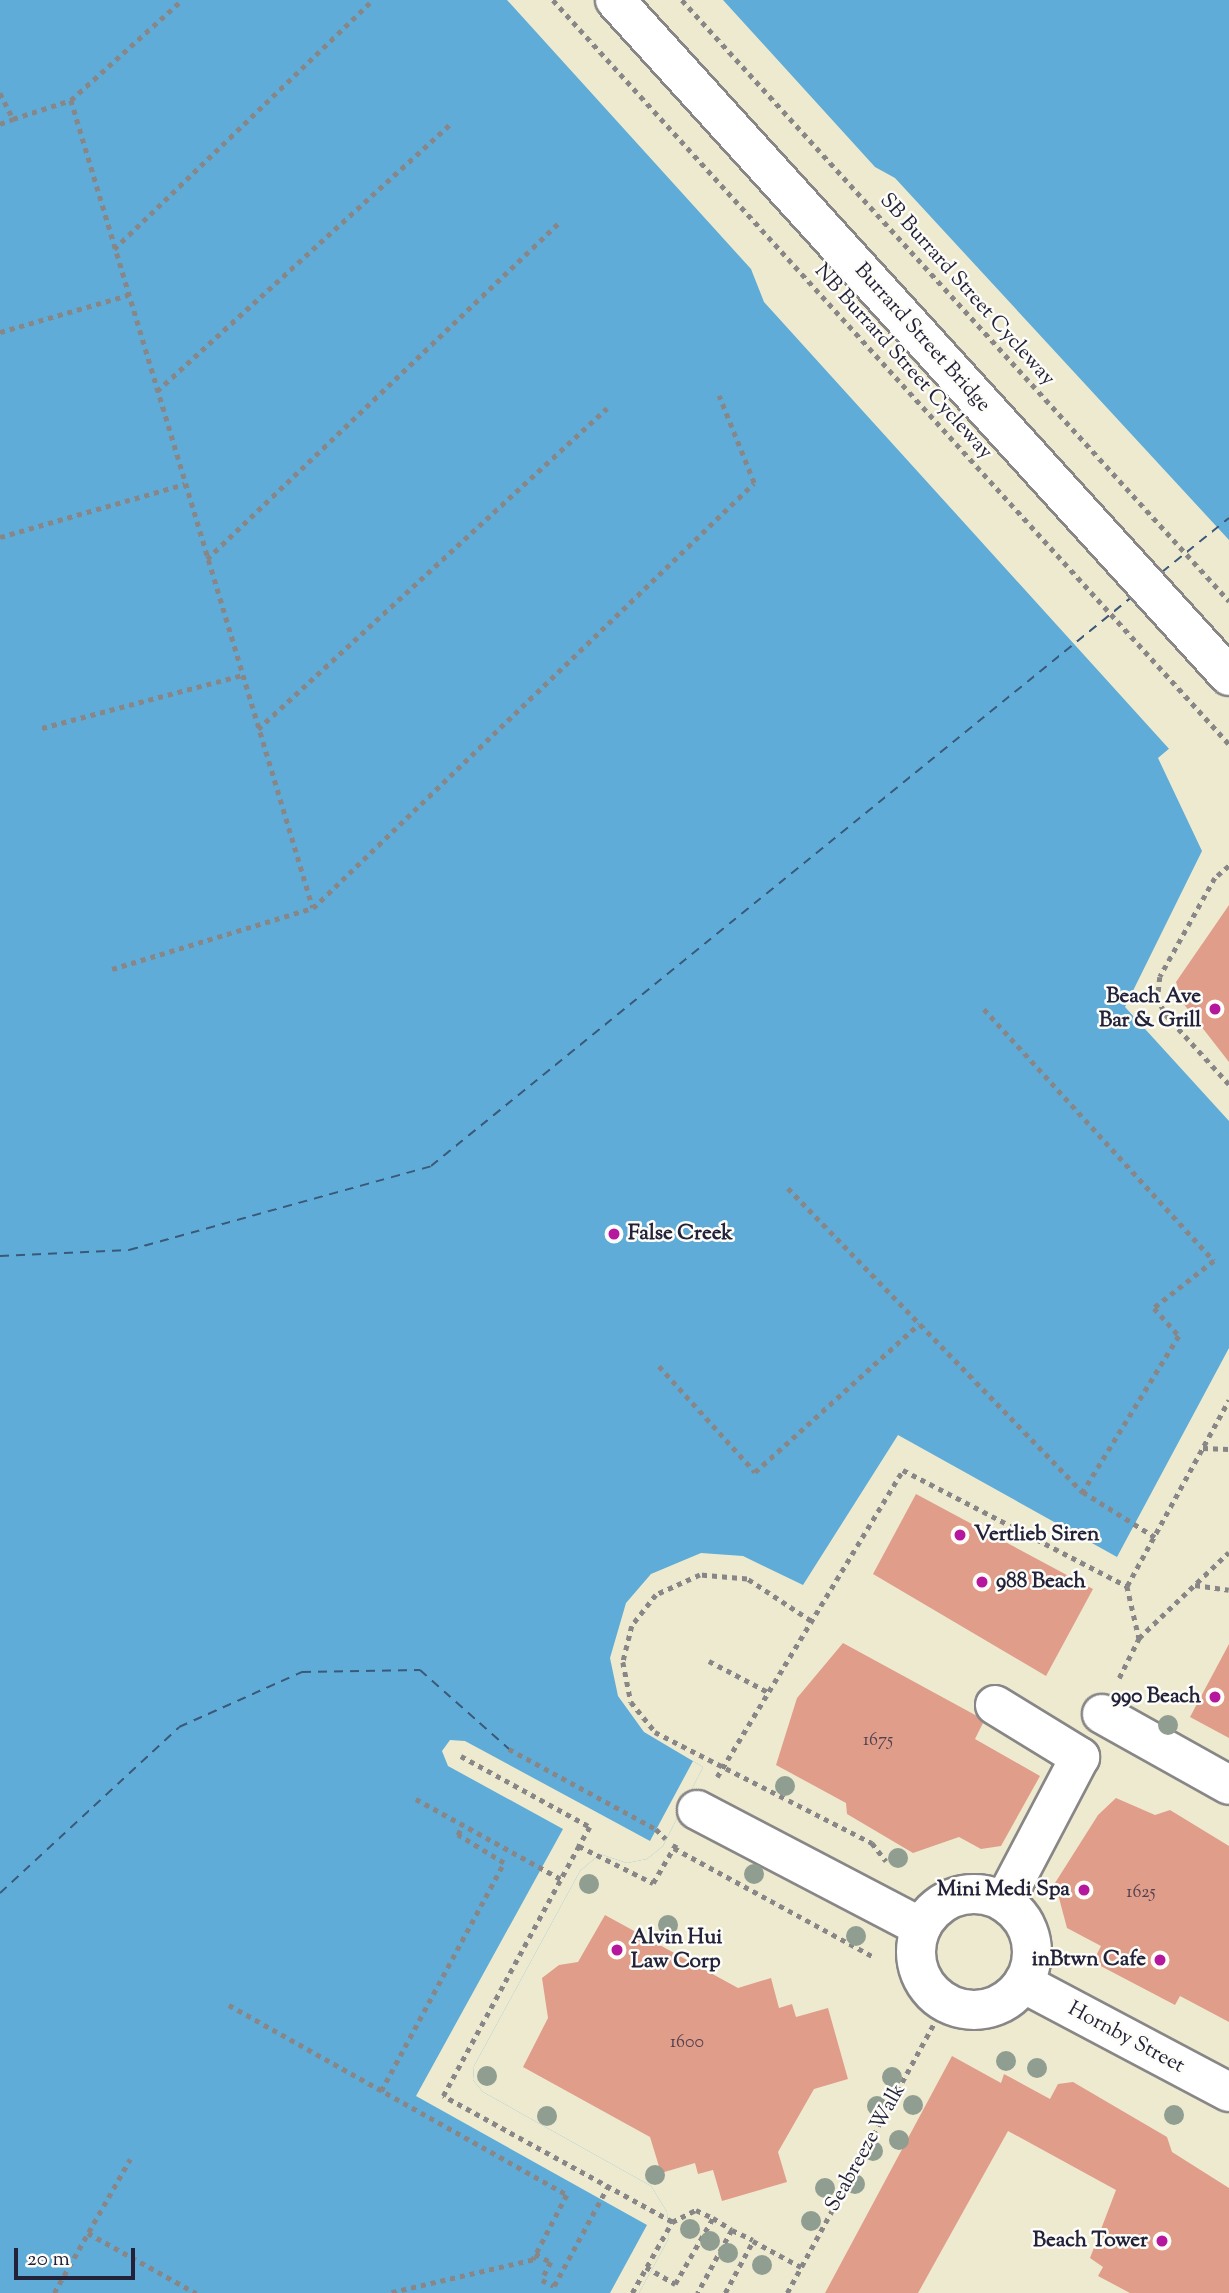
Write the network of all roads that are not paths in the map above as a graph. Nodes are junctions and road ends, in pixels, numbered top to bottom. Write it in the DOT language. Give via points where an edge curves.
graph roads {
  1 [pos="615,0"];
  2 [pos="1229,676"];
  3 [pos="995,1706"];
  4 [pos="1102,1714"];
  5 [pos="1229,1785"];
  6 [pos="697,1810"];
  7 [pos="1004,1902"];
  8 [pos="922,1927"];
  9 [pos="1023,1983"];
  10 [pos="1229,2092"];
  1 -- 2 [label="main road, Burrard Street Bridge"];
  3 -- 7 [label="main road" via="1080,1757"];
  4 -- 5 [label="main road"];
  6 -- 8 [label="main road"];
  7 -- 8 [label="main road" via="989,1895 957,1896 942,1903"];
  7 -- 9 [label="main road" via="1028,1930 1030,1966"];
  8 -- 9 [label="main road" via="916,1961 932,1992 945,2003 973,2010 988,2008 1014,1994"];
  9 -- 10 [label="main road, Hornby Street"];
}
